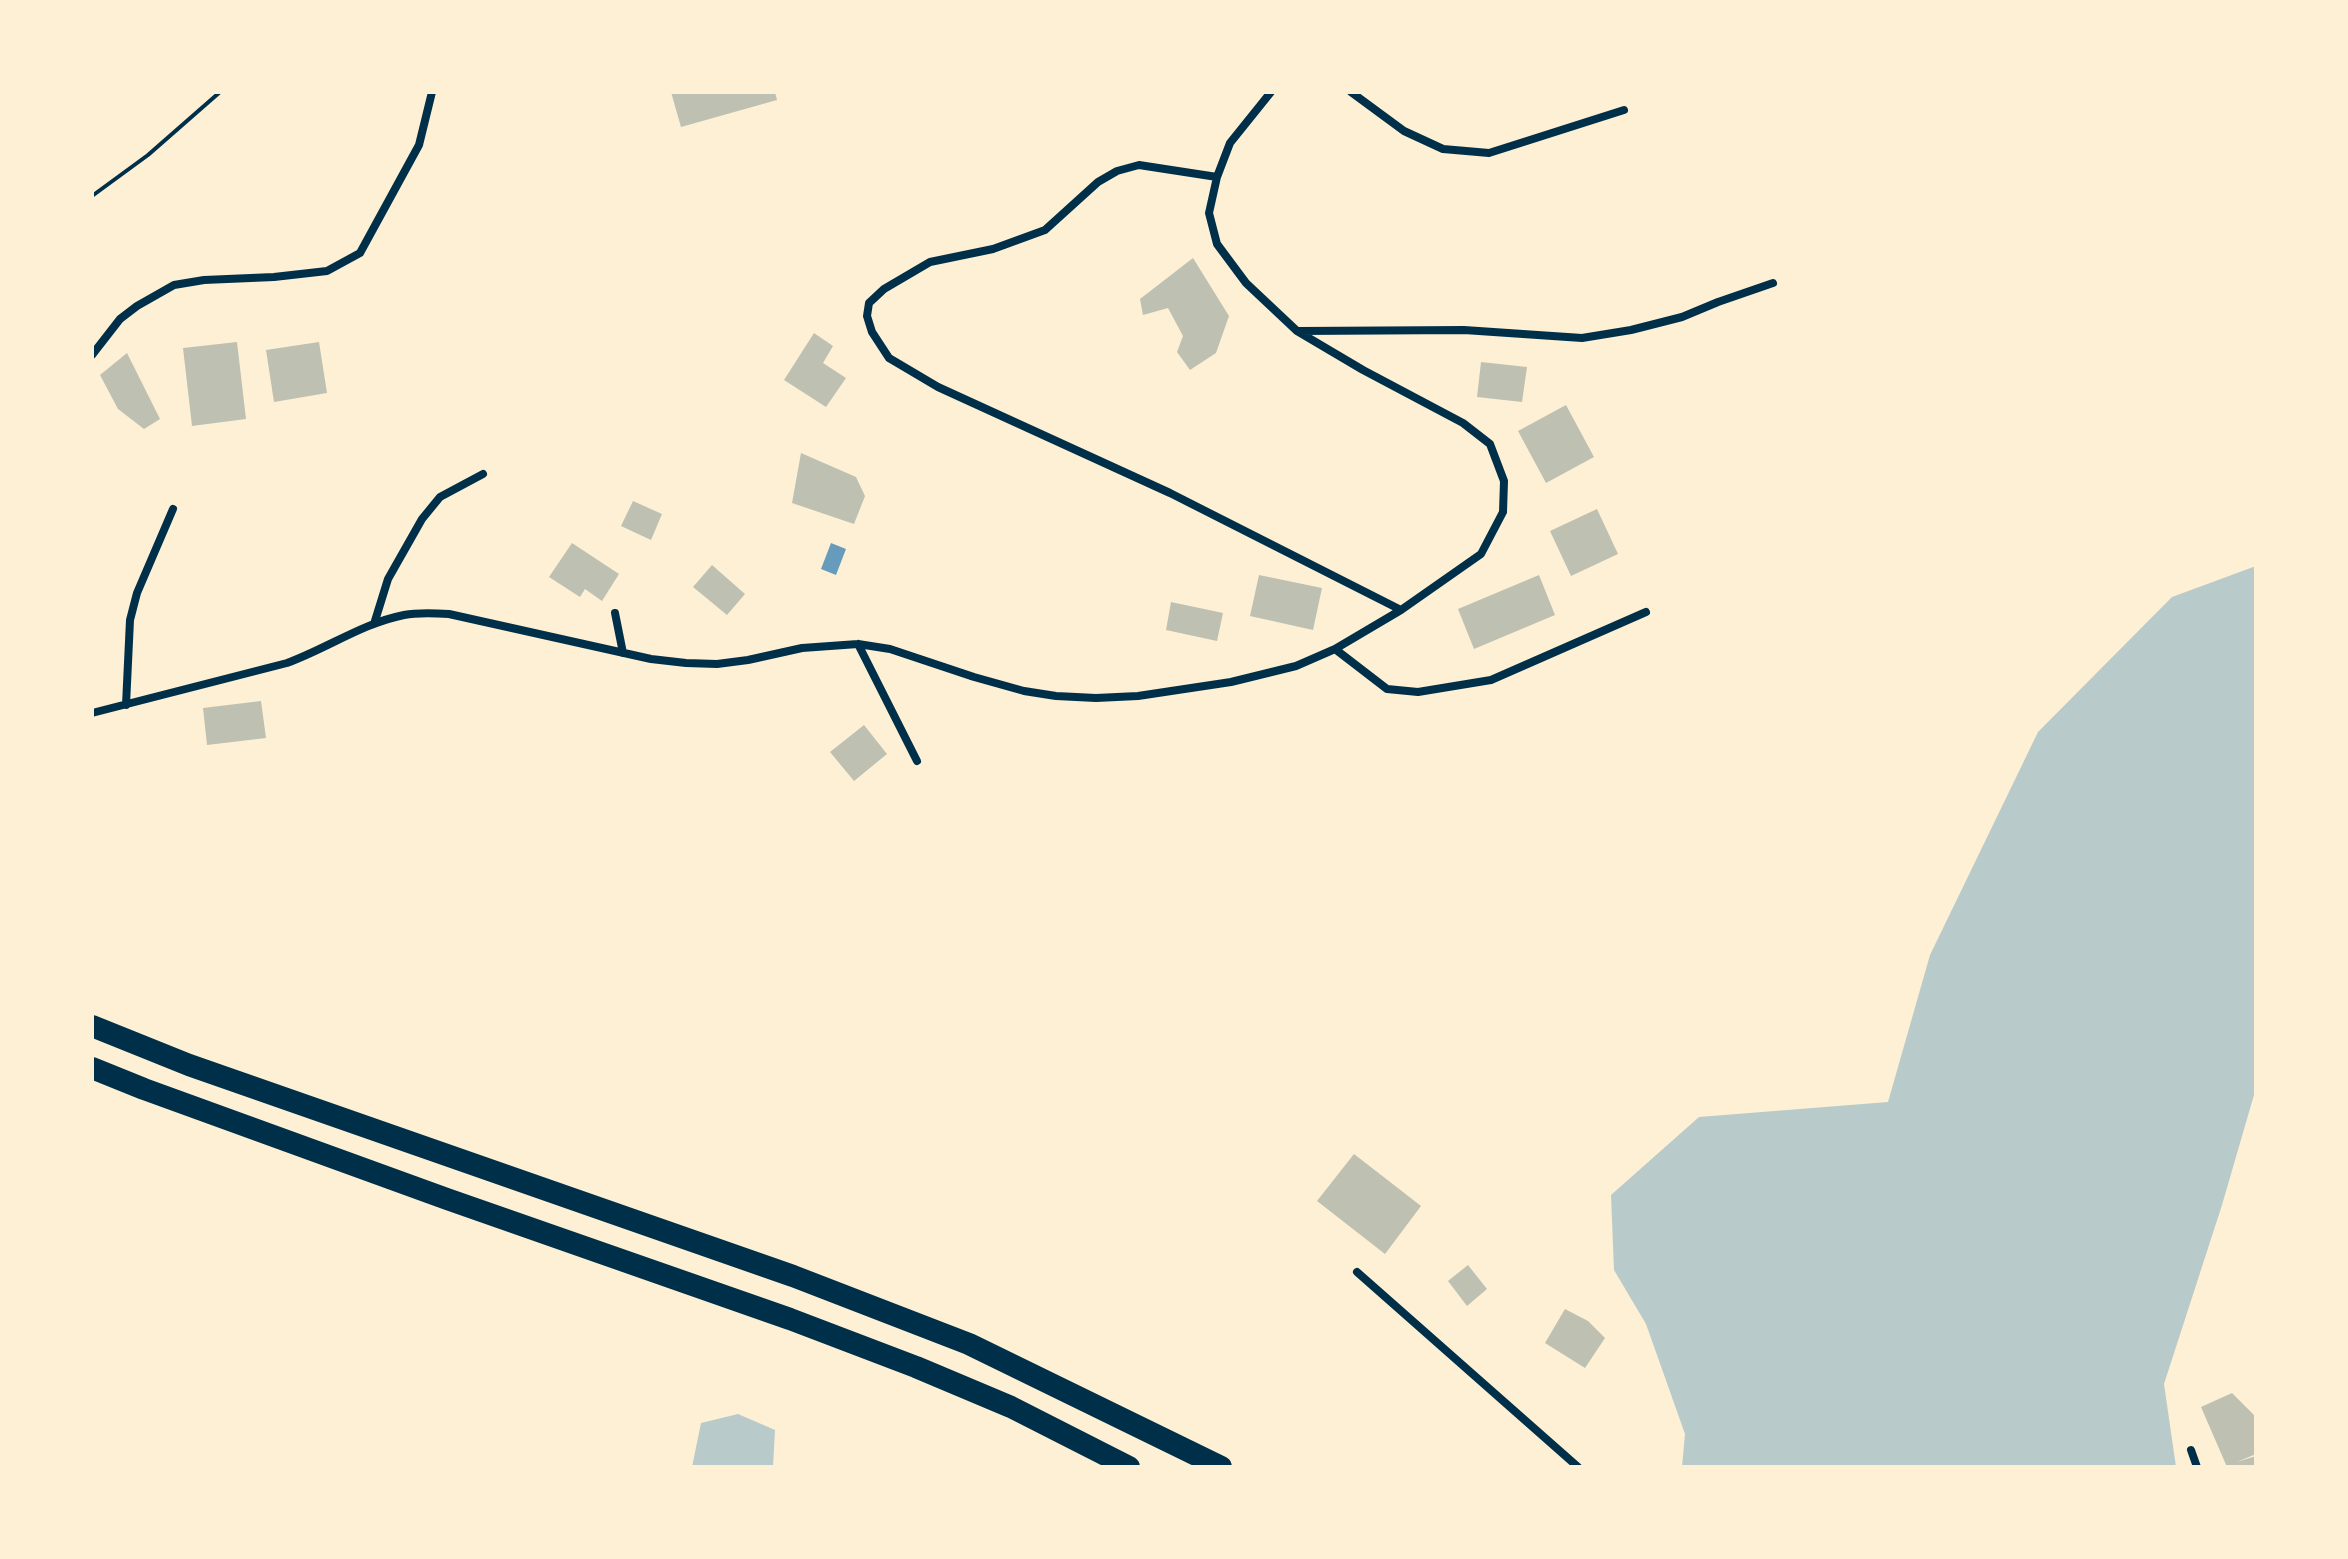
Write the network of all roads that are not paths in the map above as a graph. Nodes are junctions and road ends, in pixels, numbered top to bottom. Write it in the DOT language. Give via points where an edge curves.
graph roads {
  1 [pos="432,92"];
  2 [pos="1271,92"];
  3 [pos="1351,92"];
  4 [pos="1624,110"];
  5 [pos="1217,177"];
  6 [pos="1773,283"];
  7 [pos="1297,331"];
  8 [pos="92,355"];
  9 [pos="483,474"];
  10 [pos="173,509"];
  11 [pos="1401,610"];
  12 [pos="1646,612"];
  13 [pos="615,613"];
  14 [pos="374,624"];
  15 [pos="858,644"];
  16 [pos="1335,649"];
  17 [pos="623,653"];
  18 [pos="126,705"];
  19 [pos="92,713"];
  20 [pos="917,761"];
  21 [pos="92,1026"];
  22 [pos="92,1068"];
  23 [pos="1357,1272"];
  24 [pos="2191,1450"];
  25 [pos="1129,1467"];
  26 [pos="1221,1467"];
  27 [pos="1578,1467"];
  28 [pos="2197,1467"];
  1 -- 8 [label="street" via="419,145 360,253 327,271 174,285 120,319"];
  2 -- 5 [label="street" via="1230,143"];
  3 -- 4 [label="street" via="1404,131 1443,149 1489,153"];
  5 -- 7 [label="street" via="1209,213 1217,244 1246,283"];
  5 -- 11 [label="street" via="1139,165 1117,171 1045,230 993,249 930,262 884,289 869,303 872,332 889,358 938,387 1170,493"];
  6 -- 7 [label="street" via="1682,317 1582,338 1464,330"];
  7 -- 11 [label="street" via="1463,423 1490,444 1504,481 1503,512 1481,554"];
  9 -- 14 [label="street" via="440,497 422,519 388,579"];
  10 -- 18 [label="street" via="133,606"];
  11 -- 16 [label="street"];
  12 -- 16 [label="street" via="1491,680 1418,692 1387,689"];
  13 -- 17 [label="street"];
  14 -- 17 [label="street" via="404,615 449,614"];
  14 -- 18 [label="street" via="287,663"];
  15 -- 16 [label="street" via="1024,691 1096,698 1231,682 1296,666"];
  15 -- 17 [label="street" via="717,664"];
  15 -- 20 [label="street"];
  18 -- 19 [label="street"];
  21 -- 26 [label="highway" via="940,1333"];
  22 -- 25 [label="highway" via="916,1367 1011,1407"];
  23 -- 27 [label="street"];
  24 -- 28 [label="street"];
}
